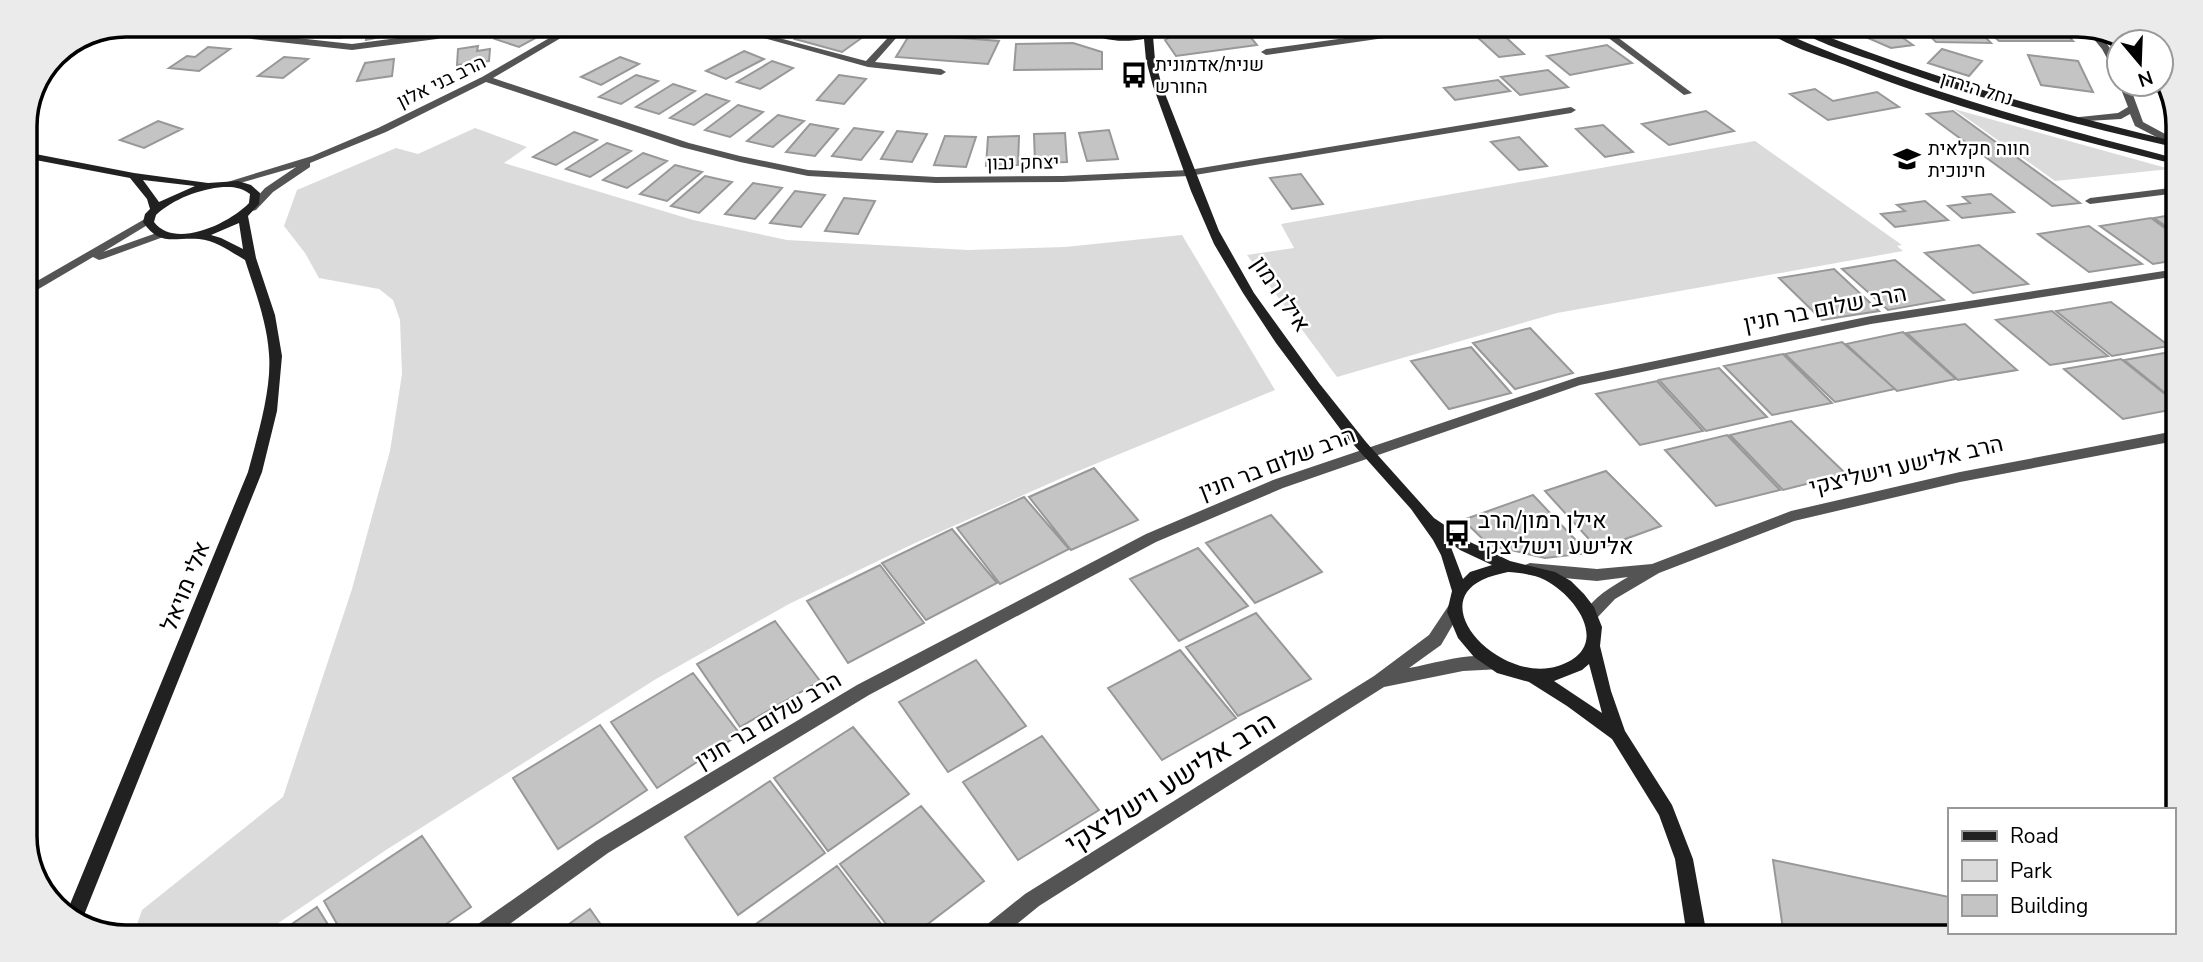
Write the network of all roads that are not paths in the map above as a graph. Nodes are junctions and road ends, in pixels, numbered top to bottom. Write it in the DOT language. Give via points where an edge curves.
graph roads {
  1 [pos="261,37"];
  2 [pos="429,37"];
  3 [pos="556,37"];
  4 [pos="765,37"];
  5 [pos="892,37"];
  6 [pos="1113,37"];
  7 [pos="1125,37"];
  8 [pos="1149,37"];
  9 [pos="1370,37"];
  10 [pos="1611,37"];
  11 [pos="1785,37"];
  12 [pos="1822,37"];
  13 [pos="1117,38"];
  14 [pos="1265,52"];
  15 [pos="868,64"];
  16 [pos="1152,65"];
  17 [pos="941,72"];
  18 [pos="485,79"];
  19 [pos="1687,93"];
  20 [pos="2129,98"];
  21 [pos="2132,108"];
  22 [pos="1570,110"];
  23 [pos="2074,120"];
  24 [pos="2166,138"];
  25 [pos="2166,142"];
  26 [pos="37,157"];
  27 [pos="316,158"];
  28 [pos="2166,159"];
  29 [pos="1189,173"];
  30 [pos="134,176"];
  31 [pos="226,184"];
  32 [pos="211,185"];
  33 [pos="2166,192"];
  34 [pos="2090,201"];
  35 [pos="248,212"];
  36 [pos="153,214"];
  37 [pos="162,234"];
  38 [pos="193,235"];
  39 [pos="250,258"];
  40 [pos="74,266"];
  41 [pos="2166,274"];
  42 [pos="37,286"];
  43 [pos="2166,438"];
  44 [pos="1365,452"];
  45 [pos="1426,518"];
  46 [pos="1508,566"];
  47 [pos="1529,569"];
  48 [pos="1654,569"];
  49 [pos="1459,590"];
  50 [pos="1454,609"];
  51 [pos="1591,615"];
  52 [pos="1593,647"];
  53 [pos="1495,664"];
  54 [pos="1531,676"];
  55 [pos="1380,681"];
  56 [pos="1618,734"];
  57 [pos="77,910"];
  58 [pos="493,925"];
  59 [pos="1002,925"];
  60 [pos="1694,925"];
  1 -- 2 [label="street" via="352,47"];
  3 -- 18 [label="street, הרב בני אלון"];
  4 -- 15 [label="street"];
  5 -- 15 [label="street"];
  6 -- 13 [label="street"];
  7 -- 13 [label="street"];
  8 -- 16 [label="street, אילן רמון"];
  9 -- 14 [label="street"];
  10 -- 19 [label="street"];
  11 -- 28 [label="street, נחל הירדן" via="1959,102"];
  12 -- 23 [label="street, נחל הירדן" via="1937,79"];
  13 -- 16 [label="street"];
  15 -- 17 [label="street"];
  16 -- 29 [label="street, אילן רמון"];
  18 -- 27 [label="street, הרב בני אלון"];
  18 -- 29 [label="street, יצחק נבון" via="685,145 808,173 992,181"];
  20 -- 21 [label="street"];
  21 -- 23 [label="street" via="2121,117"];
  21 -- 24 [label="street" via="2140,124"];
  22 -- 29 [label="street, יצחק נבון"];
  23 -- 25 [label="street, נחל הירדן"];
  26 -- 30 [label="street"];
  27 -- 31 [label="street, הרב בני אלון"];
  27 -- 35 [label="street, הרב בני אלון" via="269,190"];
  29 -- 44 [label="street, אילן רמון" via="1219,243 1257,306"];
  30 -- 32 [label="street"];
  30 -- 36 [label="street" via="152,198"];
  31 -- 32 [label="street"];
  31 -- 35 [label="street" via="252,190 256,200"];
  32 -- 36 [label="street" via="180,194"];
  33 -- 34 [label="street"];
  35 -- 38 [label="street" via="221,228"];
  35 -- 39 [label="street, אלי מויאל"];
  36 -- 37 [label="street" via="153,230"];
  36 -- 40 [label="street"];
  37 -- 38 [label="street"];
  37 -- 40 [label="street"];
  38 -- 39 [label="street" via="217,240"];
  39 -- 57 [label="street, אלי מויאל" via="269,315 276,356 270,411 255,472"];
  40 -- 42 [label="street"];
  41 -- 44 [label="street, הרב שלום בר חנין" via="1871,320 1578,381"];
  43 -- 48 [label="street, הרב אלישע וישליצקי" via="1960,477 1791,516"];
  44 -- 45 [label="street, אילן רמון"];
  44 -- 58 [label="street, הרב שלום בר חנין" via="1151,538 863,690 602,847"];
  45 -- 46 [label="street, אילן רמון" via="1465,545"];
  45 -- 49 [label="street, אילן רמון" via="1447,553"];
  46 -- 47 [label="street"];
  46 -- 49 [label="street" via="1470,577"];
  47 -- 48 [label="street, הרב אלישע וישליצקי" via="1597,575"];
  47 -- 51 [label="street" via="1567,586"];
  48 -- 51 [label="street, הרב אלישע וישליצקי" via="1610,595"];
  49 -- 50 [label="street"];
  50 -- 53 [label="street" via="1465,639"];
  50 -- 55 [label="street, הרב אלישע וישליצקי" via="1436,640"];
  51 -- 52 [label="street" via="1596,631"];
  52 -- 54 [label="street" via="1571,670"];
  52 -- 56 [label="street"];
  53 -- 54 [label="street"];
  53 -- 55 [label="street, הרב אלישע וישליצקי" via="1463,664"];
  54 -- 56 [label="street"];
  55 -- 59 [label="street, הרב אלישע וישליצקי" via="1032,900"];
  56 -- 60 [label="street" via="1666,811 1684,859"];
}
